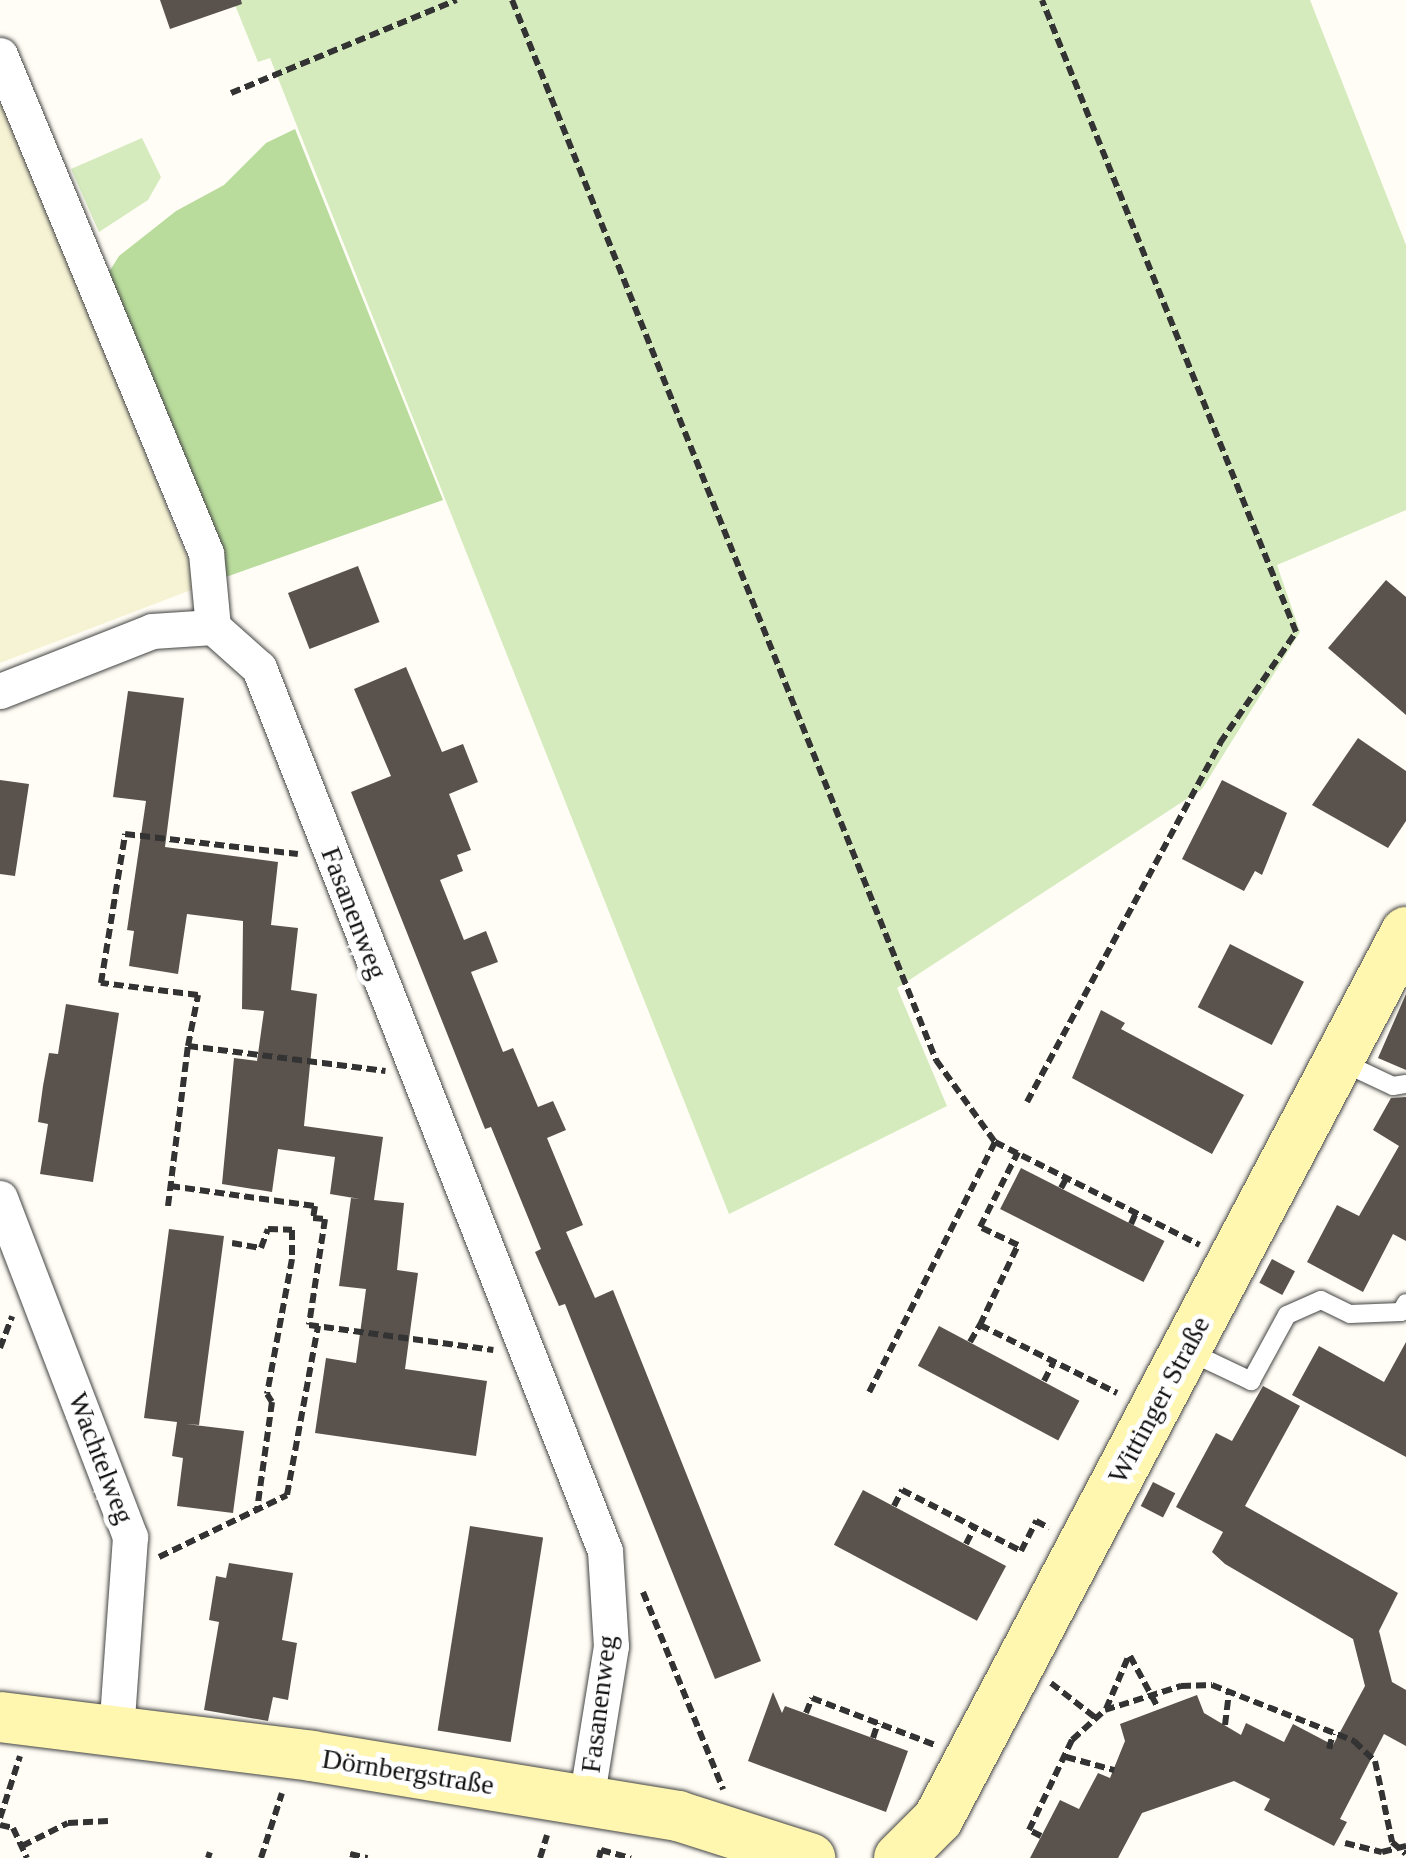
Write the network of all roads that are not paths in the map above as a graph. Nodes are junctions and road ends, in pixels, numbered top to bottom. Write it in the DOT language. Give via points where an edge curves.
graph roads {
  1 [pos="0,55"];
  2 [pos="213,626"];
  3 [pos="0,691"];
  4 [pos="1406,932"];
  5 [pos="1338,1060"];
  6 [pos="1406,1084"];
  7 [pos="0,1198"];
  8 [pos="1406,1304"];
  9 [pos="1184,1350"];
  10 [pos="116,1732"];
  11 [pos="11,1734"];
  12 [pos="586,1800"];
  13 [pos="810,1858"];
  14 [pos="899,1858"];
  1 -- 2 [label="street" via="206,553"];
  2 -- 3 [label="street" via="152,631"];
  2 -- 12 [label="street, Fasanenweg" via="259,668 604,1551 611,1646"];
  4 -- 5 [label="main road, Wittinger Straße"];
  5 -- 6 [label="lane" via="1393,1086"];
  5 -- 9 [label="main road, Wittinger Straße"];
  7 -- 10 [label="street, Wachtelweg" via="130,1537"];
  8 -- 9 [label="lane" via="1401,1312 1350,1314 1321,1300 1287,1314 1250,1381"];
  9 -- 14 [label="main road, Wittinger Straße" via="938,1819"];
  10 -- 11 [label="main road, Dörnbergstraße"];
  10 -- 12 [label="main road, Dörnbergstraße"];
  12 -- 13 [label="main road, Dörnbergstraße" via="715,1824"];
}
